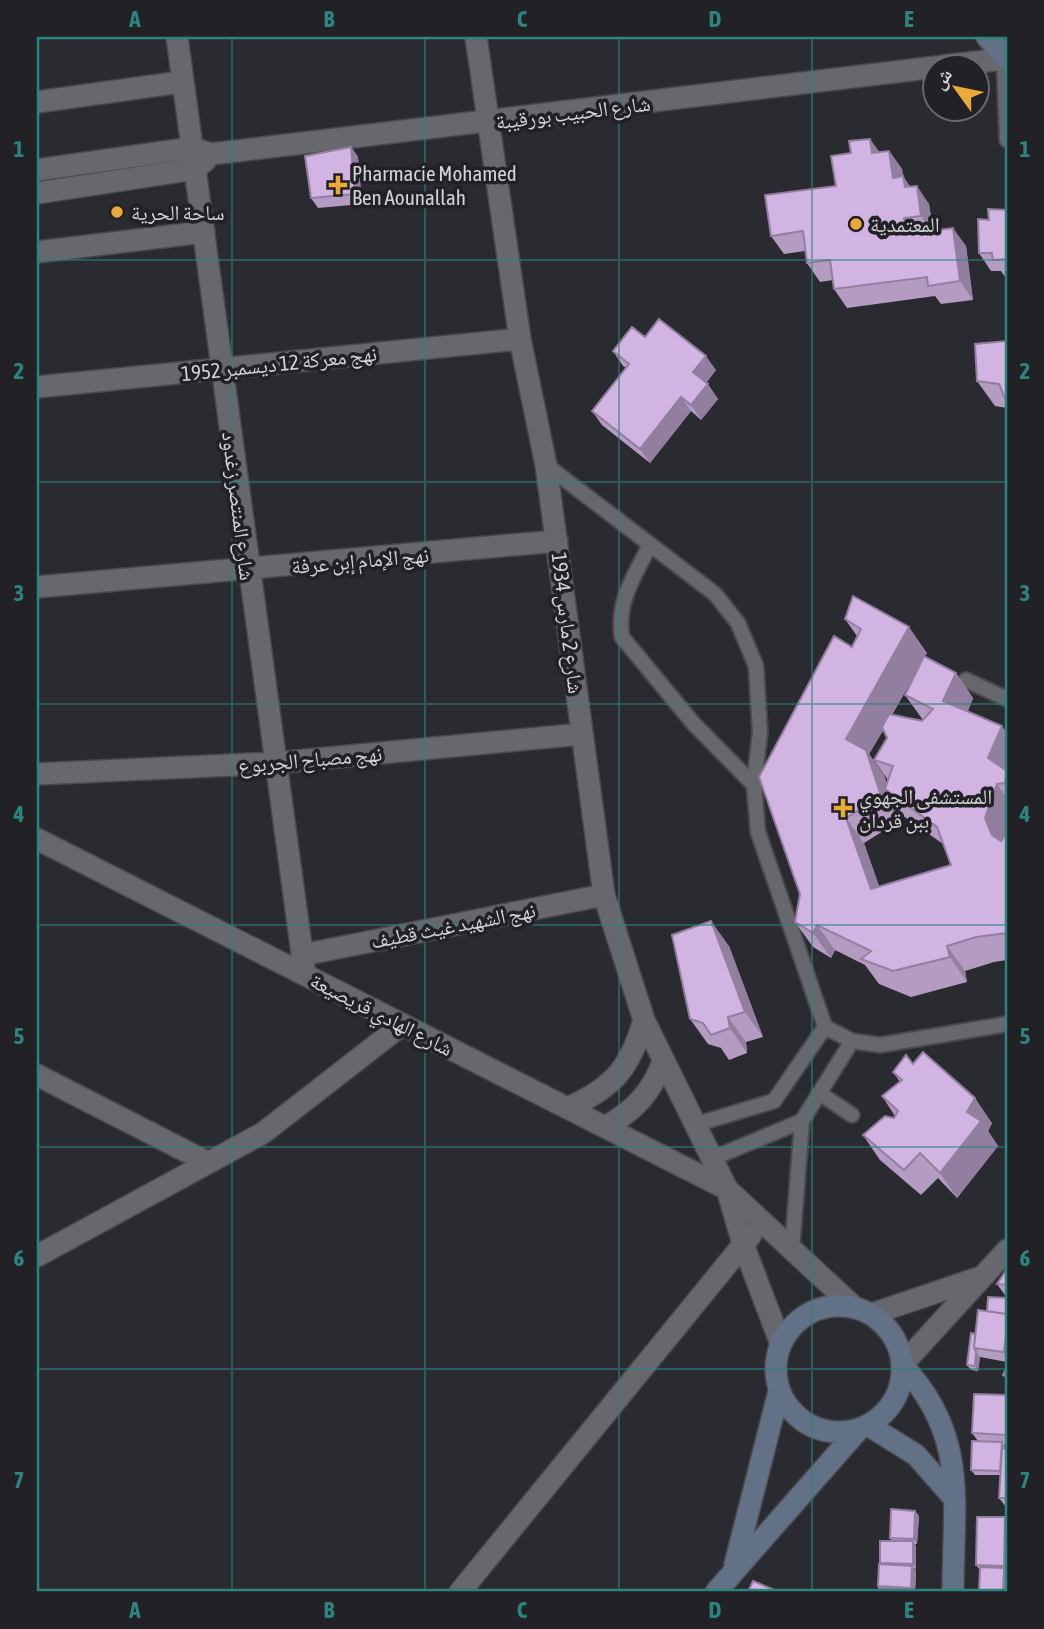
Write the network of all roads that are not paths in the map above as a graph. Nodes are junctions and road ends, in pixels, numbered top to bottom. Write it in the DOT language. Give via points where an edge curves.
graph roads {
  1 [pos="177,37"];
  2 [pos="476,37"];
  3 [pos="987,37"];
  4 [pos="1006,59"];
  5 [pos="922,69"];
  6 [pos="180,82"];
  7 [pos="37,102"];
  8 [pos="488,123"];
  9 [pos="1007,140"];
  10 [pos="202,151"];
  11 [pos="195,169"];
  12 [pos="37,170"];
  13 [pos="37,193"];
  14 [pos="204,232"];
  15 [pos="37,252"];
  16 [pos="520,339"];
  17 [pos="221,369"];
  18 [pos="37,387"];
  19 [pos="546,465"];
  20 [pos="557,541"];
  21 [pos="650,544"];
  22 [pos="247,570"];
  23 [pos="37,587"];
  24 [pos="966,680"];
  25 [pos="1007,699"];
  26 [pos="582,734"];
  27 [pos="275,763"];
  28 [pos="37,774"];
  29 [pos="754,785"];
  30 [pos="37,839"];
  31 [pos="604,895"];
  32 [pos="303,965"];
  33 [pos="644,1020"];
  34 [pos="1007,1024"];
  35 [pos="402,1025"];
  36 [pos="825,1027"];
  37 [pos="852,1041"];
  38 [pos="663,1062"];
  39 [pos="37,1075"];
  40 [pos="819,1093"];
  41 [pos="568,1108"];
  42 [pos="852,1115"];
  43 [pos="802,1121"];
  44 [pos="694,1125"];
  45 [pos="605,1127"];
  46 [pos="711,1159"];
  47 [pos="207,1161"];
  48 [pos="727,1189"];
  49 [pos="762,1224"];
  50 [pos="743,1244"];
  51 [pos="792,1250"];
  52 [pos="1007,1250"];
  53 [pos="37,1256"];
  54 [pos="983,1277"];
  55 [pos="863,1310"];
  56 [pos="781,1344"];
  57 [pos="902,1365"];
  58 [pos="779,1391"];
  59 [pos="864,1427"];
  60 [pos="953,1497"];
  61 [pos="734,1569"];
  62 [pos="460,1592"];
  63 [pos="716,1592"];
  64 [pos="953,1592"];
  1 -- 6 [label="street, شارع المنتصر زغدود"];
  2 -- 8 [label="street, شارع 2 مارس 1934"];
  3 -- 4 [label="street"];
  4 -- 9 [label="lane"];
  5 -- 8 [label="street, شارع الحبيب بورقيبة"];
  6 -- 7 [label="street"];
  6 -- 10 [label="street, شارع المنتصر زغدود"];
  8 -- 10 [label="street, شارع الحبيب بورقيبة"];
  8 -- 16 [label="street, شارع 2 مارس 1934"];
  10 -- 11 [label="street, شارع المنتصر زغدود"];
  10 -- 12 [label="street, شارع الحبيب بورقيبة"];
  11 -- 13 [label="street"];
  11 -- 14 [label="street, شارع المنتصر زغدود"];
  14 -- 15 [label="street"];
  14 -- 17 [label="street, شارع المنتصر زغدود"];
  16 -- 17 [label="street, نهج معركة 12 ديسمبر 1952"];
  16 -- 19 [label="street, شارع 2 مارس 1934"];
  17 -- 18 [label="street, نهج معركة 12 ديسمبر 1952"];
  17 -- 22 [label="street, شارع المنتصر زغدود"];
  19 -- 20 [label="street, شارع 2 مارس 1934"];
  19 -- 21 [label="lane"];
  20 -- 22 [label="street, نهج الإمام إبن عرفة"];
  20 -- 26 [label="street, شارع 2 مارس 1934"];
  21 -- 29 [label="lane" via="715,594 738,624 755,666 760,732"];
  21 -- 29 [label="lane" via="622,600 622,637 693,723"];
  22 -- 23 [label="street, نهج الإمام إبن عرفة"];
  22 -- 27 [label="street, شارع المنتصر زغدود"];
  24 -- 25 [label="lane"];
  26 -- 27 [label="street, نهج مصباح الجربوع"];
  26 -- 31 [label="street, شارع 2 مارس 1934"];
  27 -- 28 [label="street, نهج مصباح الجربوع"];
  27 -- 32 [label="street, شارع المنتصر زغدود"];
  29 -- 36 [label="lane" via="758,832"];
  30 -- 32 [label="street, شارع الهادي قريصيعة"];
  31 -- 32 [label="street, نهج الشهيد غيث قطيف"];
  31 -- 33 [label="street, شارع 2 مارس 1934"];
  32 -- 35 [label="street, شارع الهادي قريصيعة"];
  33 -- 38 [label="street, شارع 2 مارس 1934"];
  33 -- 41 [label="street" via="635,1049 619,1075 596,1095"];
  34 -- 37 [label="lane" via="880,1045"];
  35 -- 41 [label="street, شارع الهادي قريصيعة"];
  35 -- 47 [label="street" via="263,1133"];
  36 -- 37 [label="lane"];
  36 -- 44 [label="lane" via="774,1101"];
  37 -- 40 [label="lane"];
  38 -- 44 [label="street, شارع 2 مارس 1934"];
  38 -- 45 [label="street" via="642,1102"];
  39 -- 47 [label="street"];
  40 -- 42 [label="lane"];
  40 -- 43 [label="lane"];
  41 -- 45 [label="street, شارع الهادي قريصيعة"];
  43 -- 46 [label="lane"];
  43 -- 51 [label="lane"];
  44 -- 46 [label="street, شارع 2 مارس 1934"];
  45 -- 48 [label="street, شارع الهادي قريصيعة"];
  46 -- 48 [label="street, شارع 2 مارس 1934"];
  47 -- 53 [label="street"];
  48 -- 49 [label="street"];
  48 -- 50 [label="street"];
  49 -- 50 [label="street"];
  49 -- 51 [label="street"];
  50 -- 56 [label="street"];
  50 -- 62 [label="street"];
  51 -- 55 [label="street"];
  52 -- 54 [label="street"];
  54 -- 55 [label="street"];
  54 -- 57 [label="street"];
  55 -- 56 [label="street" via="832,1306 810,1312"];
  55 -- 57 [label="street" via="888,1328"];
  56 -- 58 [label="street" via="776,1367"];
  57 -- 59 [label="street" via="899,1388 888,1410"];
  57 -- 60 [label="street" via="938,1411 952,1458"];
  58 -- 59 [label="street" via="789,1408 821,1430"];
  58 -- 61 [label="street"];
  59 -- 60 [label="street" via="916,1455"];
  59 -- 61 [label="street"];
  60 -- 64 [label="street"];
  61 -- 63 [label="street"];
}
